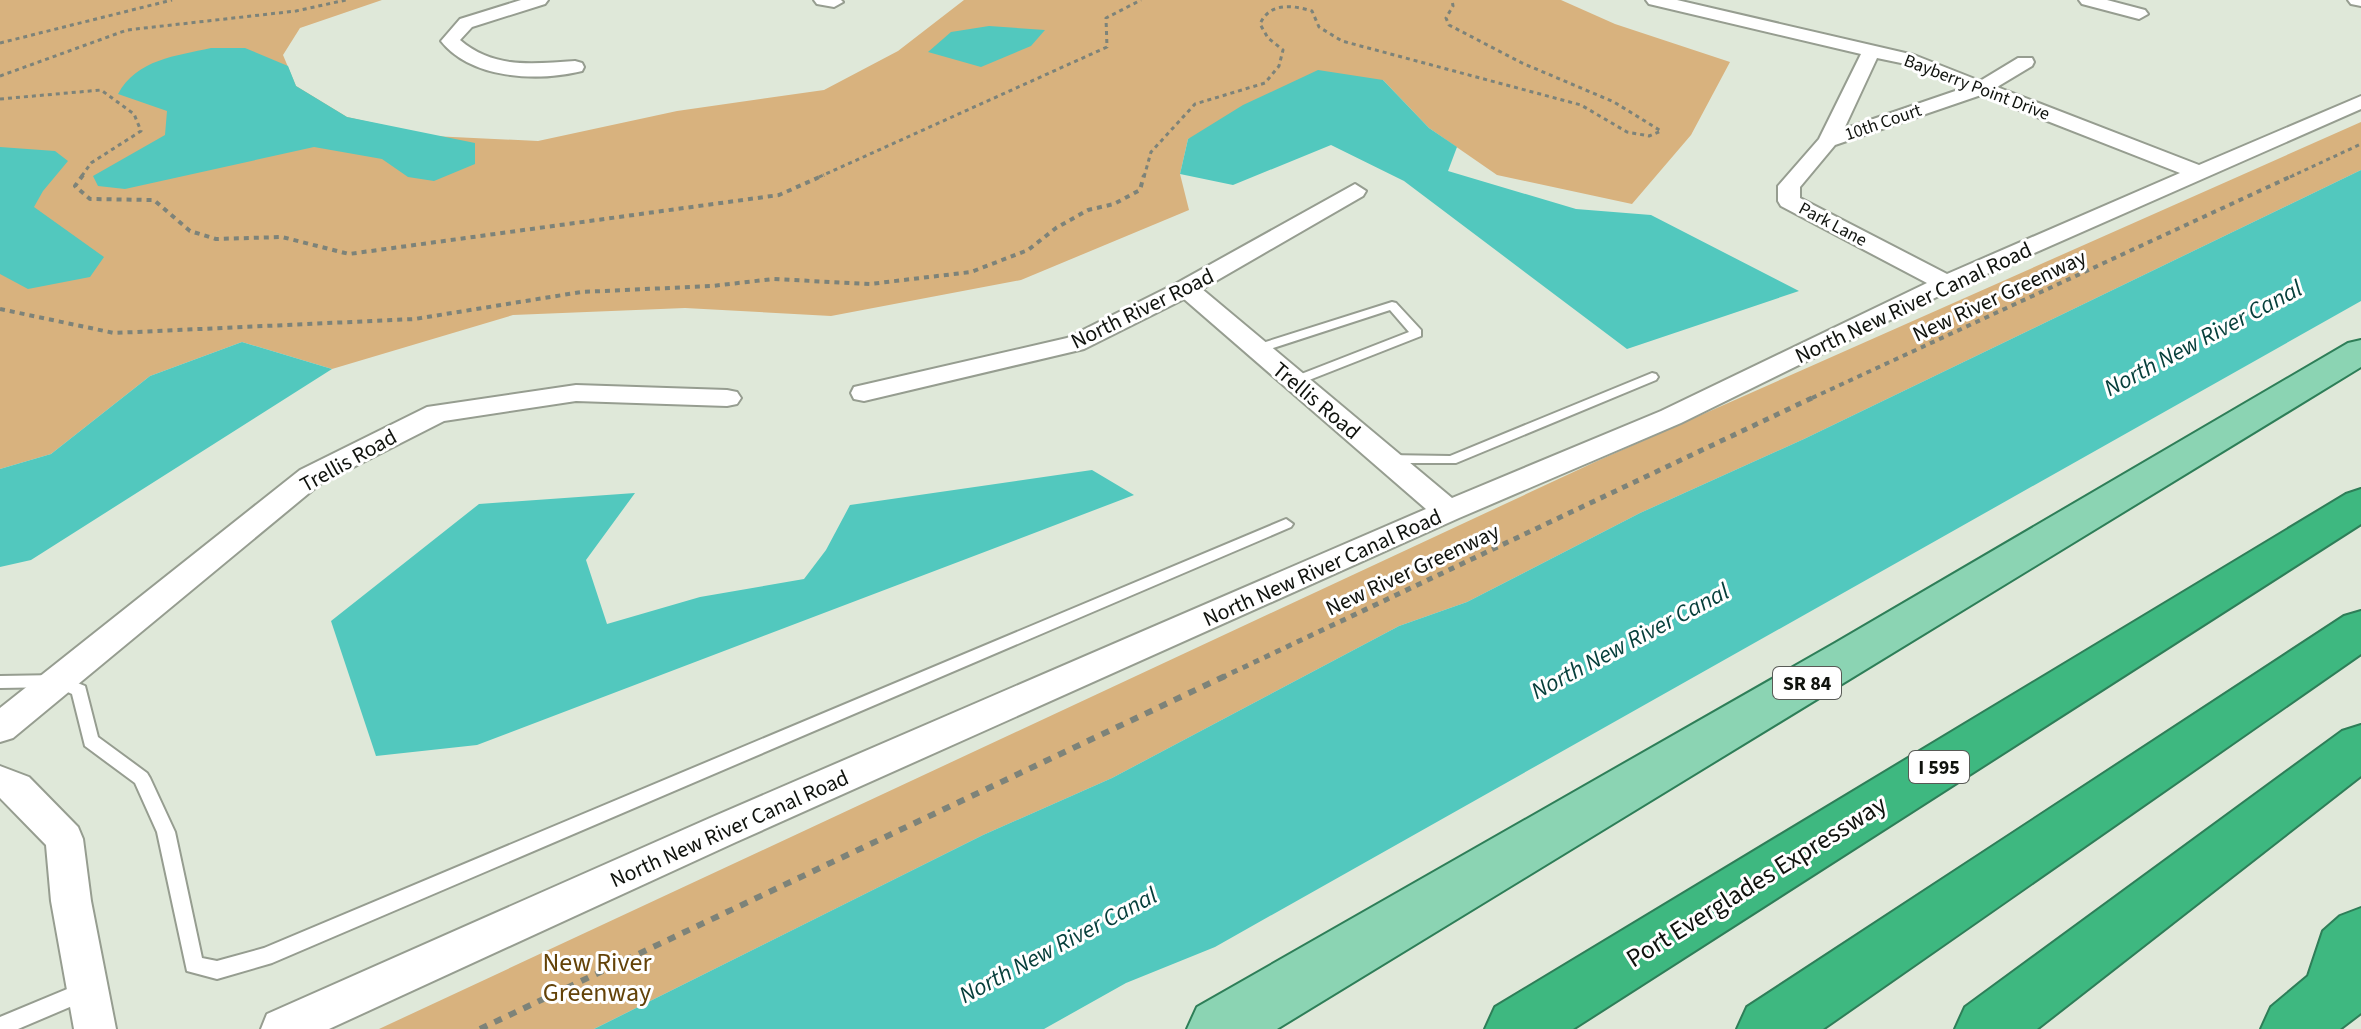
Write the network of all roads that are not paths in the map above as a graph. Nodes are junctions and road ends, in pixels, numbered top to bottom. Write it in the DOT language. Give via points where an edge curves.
graph roads {
  1 [pos="539,0"];
  2 [pos="1655,0"];
  3 [pos="2088,0"];
  4 [pos="2139,14"];
  5 [pos="1871,51"];
  6 [pos="2025,62"];
  7 [pos="575,67"];
  8 [pos="1982,88"];
  9 [pos="2361,102"];
  10 [pos="1828,141"];
  11 [pos="2200,173"];
  12 [pos="1355,191"];
  13 [pos="1946,283"];
  14 [pos="1186,288"];
  15 [pos="1257,349"];
  16 [pos="2361,351"];
  17 [pos="1652,377"];
  18 [pos="1295,381"];
  19 [pos="864,393"];
  20 [pos="727,398"];
  21 [pos="1387,459"];
  22 [pos="2361,504"];
  23 [pos="1448,511"];
  24 [pos="1286,524"];
  25 [pos="2361,629"];
  26 [pos="58,681"];
  27 [pos="0,682"];
  28 [pos="0,728"];
  29 [pos="2361,746"];
  30 [pos="0,781"];
  31 [pos="2361,935"];
  32 [pos="2329,1002"];
  33 [pos="91,1010"];
  34 [pos="0,1027"];
  35 [pos="282,1029"];
  36 [pos="1219,1029"];
  37 [pos="1517,1029"];
  38 [pos="1769,1029"];
  39 [pos="1987,1029"];
  1 -- 7 [label="street" via="466,23 450,41 465,56 490,67"];
  2 -- 5 [label="street, Bayberry Point Drive"];
  3 -- 4 [label="street"];
  5 -- 8 [label="street, Bayberry Point Drive"];
  5 -- 10 [label="street, Park Lane"];
  6 -- 8 [label="street, 10th Court"];
  8 -- 10 [label="street, 10th Court"];
  8 -- 11 [label="street, Bayberry Point Drive"];
  9 -- 11 [label="street, North New River Canal Road"];
  10 -- 13 [label="street, Park Lane" via="1789,186 1789,201"];
  11 -- 13 [label="street, North New River Canal Road"];
  12 -- 14 [label="street, North River Road"];
  13 -- 23 [label="street, North New River Canal Road" via="1671,417"];
  14 -- 15 [label="street, Trellis Road"];
  14 -- 19 [label="street, North River Road" via="1075,344"];
  15 -- 18 [label="street, Trellis Road"];
  15 -- 18 [label="lane" via="1392,305 1417,333"];
  16 -- 36 [label="main road, SR 84"];
  17 -- 21 [label="lane" via="1451,460"];
  18 -- 21 [label="street, Trellis Road"];
  20 -- 26 [label="street, Trellis Road" via="576,393 437,413 310,477"];
  21 -- 23 [label="street, Trellis Road"];
  22 -- 37 [label="highway, Port Everglades Expressway / I 595"];
  23 -- 35 [label="street, North New River Canal Road"];
  24 -- 26 [label="lane" via="265,957 217,970 194,965 166,832 141,778 91,741 79,690"];
  25 -- 38 [label="highway"];
  26 -- 27 [label="lane"];
  26 -- 28 [label="street, Trellis Road"];
  29 -- 39 [label="highway"];
  30 -- 33 [label="street" via="16,788 64,839"];
  31 -- 32 [label="highway" via="2344,951"];
  33 -- 34 [label="lane"];
}
